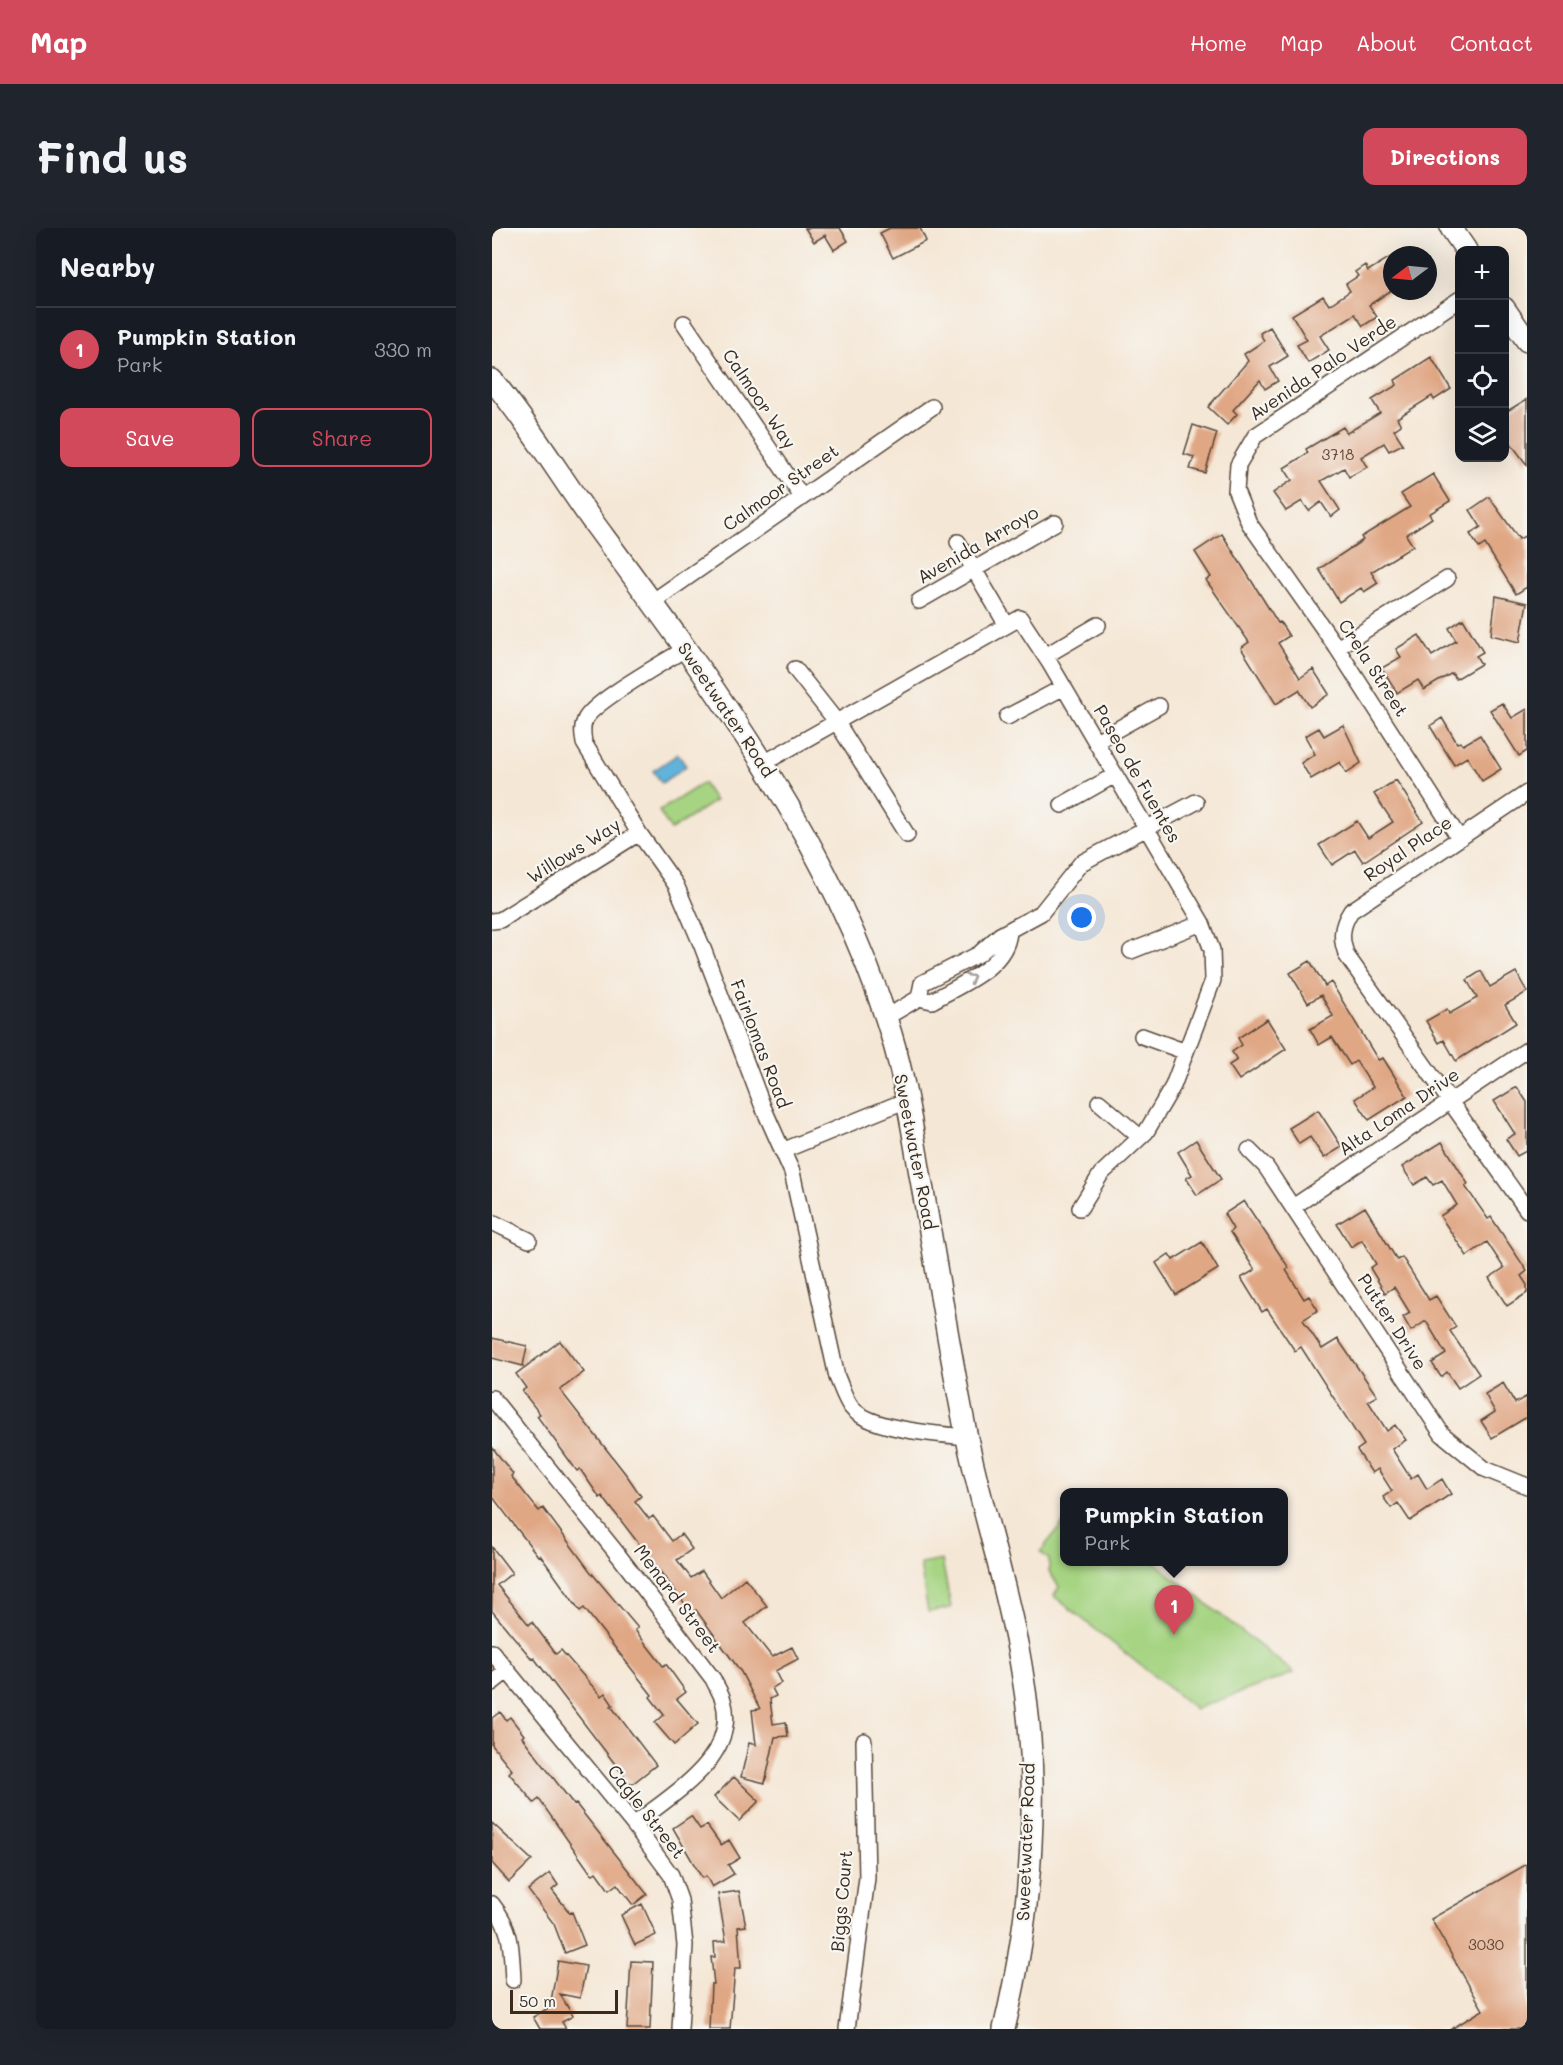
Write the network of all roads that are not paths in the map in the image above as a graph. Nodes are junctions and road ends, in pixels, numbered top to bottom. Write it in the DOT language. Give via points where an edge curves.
graph roads {
  1 [pos="1451,228"];
  2 [pos="1463,246"];
  3 [pos="1459,300"];
  4 [pos="1509,315"];
  5 [pos="684,323"];
  6 [pos="1527,341"];
  7 [pos="492,380"];
  8 [pos="932,406"];
  9 [pos="802,497"];
  10 [pos="1249,522"];
  11 [pos="1056,523"];
  12 [pos="958,542"];
  13 [pos="975,569"];
  14 [pos="1447,579"];
  15 [pos="919,601"];
  16 [pos="652,602"];
  17 [pos="1006,624"];
  18 [pos="1098,625"];
  19 [pos="1337,648"];
  20 [pos="685,649"];
  21 [pos="1045,656"];
  22 [pos="795,669"];
  23 [pos="1064,687"];
  24 [pos="1159,706"];
  25 [pos="1007,717"];
  26 [pos="836,721"];
  27 [pos="1096,741"];
  28 [pos="762,764"];
  29 [pos="1115,775"];
  30 [pos="1527,793"];
  31 [pos="1196,802"];
  32 [pos="1062,805"];
  33 [pos="1144,827"];
  34 [pos="639,834"];
  35 [pos="907,835"];
  36 [pos="1460,838"];
  37 [pos="496,921"];
  38 [pos="1202,923"];
  39 [pos="1131,951"];
  40 [pos="885,1018"];
  41 [pos="1142,1036"];
  42 [pos="1527,1050"];
  43 [pos="1186,1052"];
  44 [pos="907,1100"];
  45 [pos="1450,1101"];
  46 [pos="1099,1102"];
  47 [pos="1140,1137"];
  48 [pos="1249,1149"];
  49 [pos="782,1151"];
  50 [pos="1080,1208"];
  51 [pos="1293,1208"];
  52 [pos="1527,1210"];
  53 [pos="492,1222"];
  54 [pos="529,1240"];
  55 [pos="492,1398"];
  56 [pos="967,1437"];
  57 [pos="1527,1486"];
  58 [pos="492,1652"];
  59 [pos="507,1671"];
  60 [pos="492,1683"];
  61 [pos="864,1741"];
  62 [pos="634,1825"];
  63 [pos="492,1904"];
  64 [pos="513,1980"];
  65 [pos="680,2029"];
  66 [pos="847,2029"];
  67 [pos="1004,2029"];
  1 -- 2 [label="main road"];
  3 -- 10 [label="street, Avenida Palo Verde" via="1255,436 1238,465 1236,492"];
  4 -- 6 [label="main road"];
  5 -- 9 [label="street, Calmoor Way"];
  7 -- 16 [label="main road, Sweetwater Road"];
  8 -- 9 [label="street, Calmoor Street"];
  9 -- 16 [label="street, Calmoor Street"];
  10 -- 19 [label="street, Crela Street"];
  11 -- 13 [label="street, Avenida Arroyo"];
  12 -- 13 [label="street"];
  13 -- 15 [label="street, Avenida Arroyo"];
  13 -- 17 [label="street"];
  14 -- 19 [label="street"];
  16 -- 20 [label="main road, Sweetwater Road"];
  17 -- 21 [label="street, Paseo de Fuentes" via="1020,618"];
  17 -- 26 [label="street"];
  18 -- 21 [label="street"];
  19 -- 36 [label="street, Crela Street"];
  20 -- 28 [label="main road, Sweetwater Road"];
  20 -- 34 [label="street, Fairlomas Road" via="598,705 585,718 584,744"];
  21 -- 23 [label="street, Paseo de Fuentes"];
  22 -- 26 [label="street"];
  23 -- 25 [label="street"];
  23 -- 27 [label="street, Paseo de Fuentes"];
  24 -- 27 [label="street"];
  26 -- 28 [label="street"];
  26 -- 35 [label="street"];
  27 -- 29 [label="street, Paseo de Fuentes"];
  28 -- 40 [label="main road, Sweetwater Road" via="833,884"];
  29 -- 32 [label="street"];
  29 -- 33 [label="street, Paseo de Fuentes"];
  30 -- 36 [label="street, Royal Place"];
  31 -- 33 [label="street"];
  33 -- 38 [label="street, Paseo de Fuentes"];
  33 -- 40 [label="street" via="1081,862 1041,913 1009,932 1008,942 988,969 932,1001 919,998"];
  34 -- 37 [label="street, Willows Way"];
  34 -- 49 [label="street, Fairlomas Road" via="676,885"];
  36 -- 45 [label="street, Royal Place" via="1351,911 1342,933 1347,956"];
  38 -- 39 [label="street"];
  38 -- 43 [label="street, Paseo de Fuentes" via="1212,950 1213,980"];
  40 -- 44 [label="main road, Sweetwater Road"];
  41 -- 43 [label="street"];
  42 -- 45 [label="street, Alta Loma Drive"];
  43 -- 47 [label="street, Paseo de Fuentes" via="1173,1086"];
  44 -- 49 [label="street"];
  44 -- 56 [label="main road, Sweetwater Road"];
  45 -- 51 [label="street, Alta Loma Drive"];
  45 -- 52 [label="street"];
  46 -- 47 [label="street"];
  47 -- 50 [label="street, Paseo de Fuentes" via="1101,1174"];
  48 -- 51 [label="street, Putter Drive"];
  49 -- 56 [label="street, Fairlomas Road" via="792,1173 837,1377 851,1407 895,1428"];
  51 -- 57 [label="street, Putter Drive" via="1442,1434 1485,1469"];
  53 -- 54 [label="street"];
  55 -- 62 [label="street, Menard Street" via="620,1556 713,1679 723,1700 726,1721 714,1755"];
  56 -- 67 [label="main road, Sweetwater Road" via="1020,1660 1029,1724 1031,1816 1023,1928"];
  58 -- 59 [label="street, Cagle Street"];
  59 -- 60 [label="street"];
  59 -- 62 [label="street, Cagle Street"];
  61 -- 66 [label="street, Biggs Court" via="867,1878"];
  62 -- 65 [label="street, Cagle Street" via="671,1875 680,1900 686,1946"];
  63 -- 64 [label="street" via="511,1937"];
}
